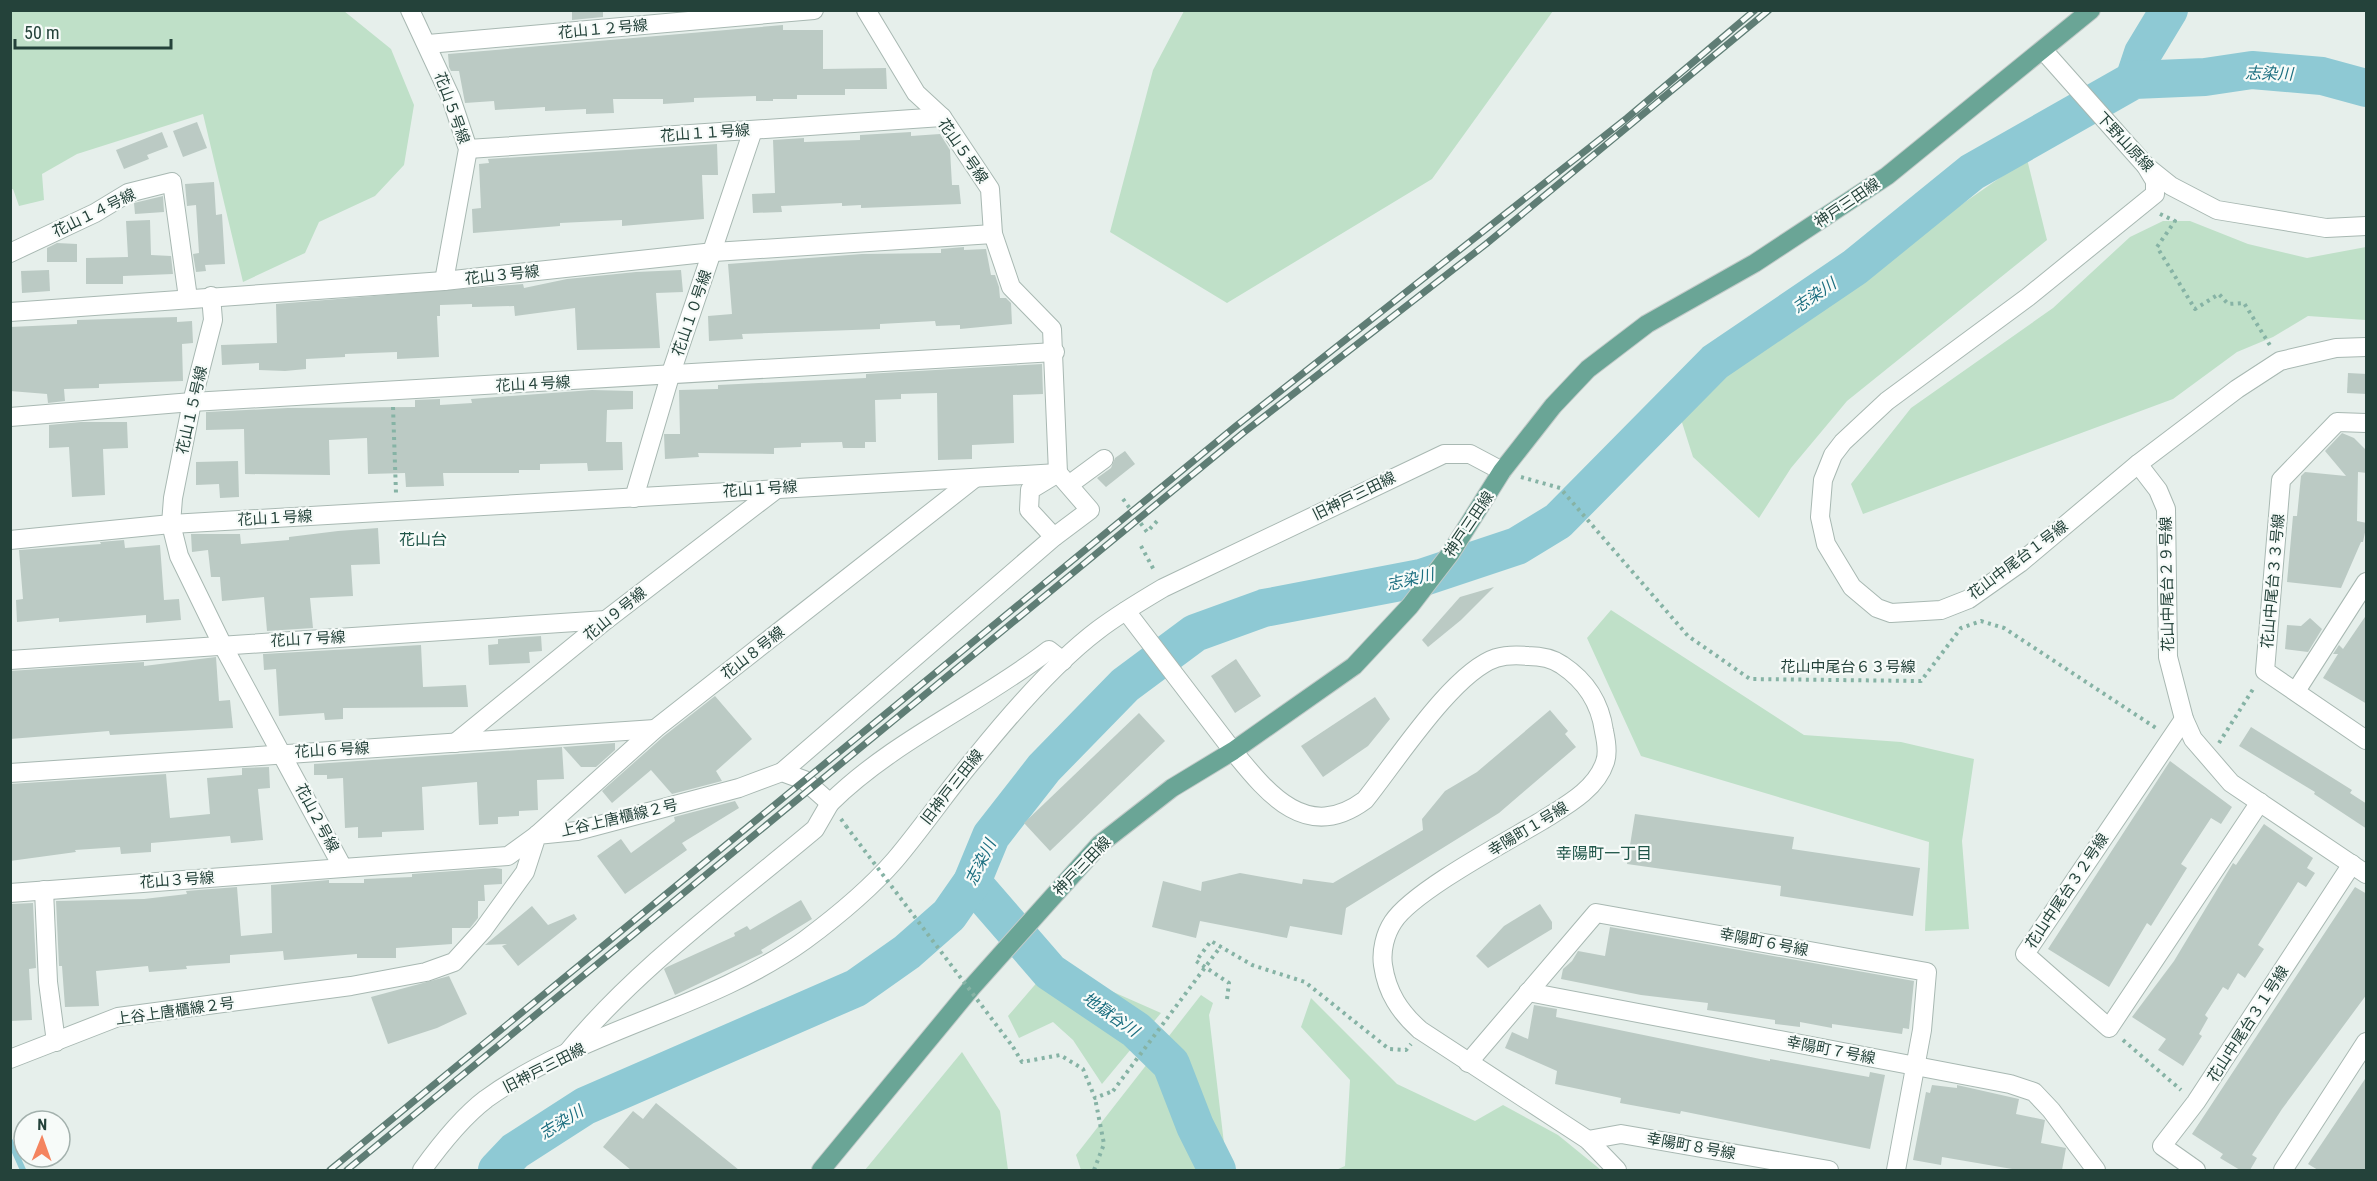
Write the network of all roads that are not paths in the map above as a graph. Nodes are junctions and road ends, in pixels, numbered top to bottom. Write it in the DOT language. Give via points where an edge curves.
graph roads {
  1 [pos="410,10"];
  2 [pos="814,10"];
  3 [pos="866,10"];
  4 [pos="2091,10"];
  5 [pos="428,44"];
  6 [pos="2043,50"];
  7 [pos="942,117"];
  8 [pos="753,130"];
  9 [pos="468,149"];
  10 [pos="2146,166"];
  11 [pos="2367,226"];
  12 [pos="993,234"];
  13 [pos="714,252"];
  14 [pos="10,253"];
  15 [pos="444,281"];
  16 [pos="211,296"];
  17 [pos="188,298"];
  18 [pos="10,312"];
  19 [pos="2367,347"];
  20 [pos="1055,352"];
  21 [pos="670,376"];
  22 [pos="192,402"];
  23 [pos="10,417"];
  24 [pos="2367,423"];
  25 [pos="1104,459"];
  26 [pos="2138,464"];
  27 [pos="1503,471"];
  28 [pos="975,478"];
  29 [pos="1064,479"];
  30 [pos="778,488"];
  31 [pos="634,498"];
  32 [pos="171,524"];
  33 [pos="1054,537"];
  34 [pos="10,540"];
  35 [pos="2367,582"];
  36 [pos="1126,611"];
  37 [pos="606,620"];
  38 [pos="222,644"];
  39 [pos="10,660"];
  40 [pos="1063,661"];
  41 [pos="2296,691"];
  42 [pos="2184,719"];
  43 [pos="655,729"];
  44 [pos="2367,740"];
  45 [pos="455,743"];
  46 [pos="1233,751"];
  47 [pos="282,752"];
  48 [pos="782,772"];
  49 [pos="10,773"];
  50 [pos="2260,802"];
  51 [pos="830,803"];
  52 [pos="537,835"];
  53 [pos="343,868"];
  54 [pos="2360,869"];
  55 [pos="44,890"];
  56 [pos="10,893"];
  57 [pos="1528,992"];
  58 [pos="56,1042"];
  59 [pos="2367,1042"];
  60 [pos="566,1054"];
  61 [pos="10,1059"];
  62 [pos="1468,1063"];
  63 [pos="1916,1067"];
  64 [pos="1588,1140"];
  65 [pos="422,1170"];
  66 [pos="821,1170"];
  67 [pos="1617,1170"];
  68 [pos="1829,1170"];
  69 [pos="1896,1170"];
  70 [pos="2096,1170"];
  71 [pos="2196,1170"];
  72 [pos="2283,1170"];
  1 -- 5 [label="street, 花山５号線"];
  2 -- 5 [label="street, 花山１２号線"];
  3 -- 7 [label="street, 花山５号線" via="916,93"];
  4 -- 6 [label="main road, 神戸三田線"];
  5 -- 9 [label="street, 花山５号線"];
  6 -- 10 [label="street, 下野山原線"];
  6 -- 27 [label="main road, 神戸三田線" via="1868,189 1755,263 1616,345 1552,406"];
  7 -- 8 [label="street, 花山１１号線"];
  7 -- 12 [label="street, 花山５号線" via="990,189"];
  8 -- 9 [label="street, 花山１１号線"];
  8 -- 13 [label="street, 花山１０号線"];
  9 -- 15 [label="street, 花山５号線"];
  10 -- 11 [label="street, 下野山原線" via="2171,186 2217,210 2326,228"];
  10 -- 26 [label="street, 花山中尾台１号線" via="2155,181 2155,194 2028,297 1887,401 1843,442 1823,480 1822,528 1826,544 1852,587 1877,608 1891,613 1941,610 1969,599 2020,563"];
  12 -- 13 [label="street, 花山３号線"];
  12 -- 20 [label="street, 花山５号線" via="1011,287 1052,329"];
  13 -- 15 [label="street, 花山３号線"];
  13 -- 21 [label="street, 花山１０号線"];
  14 -- 17 [label="street, 花山１４号線" via="128,193 172,182"];
  15 -- 16 [label="street, 花山３号線"];
  16 -- 17 [label="street, 花山３号線"];
  16 -- 22 [label="street, 花山１５号線" via="213,320"];
  17 -- 18 [label="street, 花山３号線"];
  19 -- 26 [label="street, 花山中尾台１号線" via="2336,348 2280,361"];
  20 -- 21 [label="street, 花山４号線"];
  20 -- 29 [label="street, 花山５号線"];
  21 -- 22 [label="street, 花山４号線"];
  21 -- 31 [label="street, 花山１０号線"];
  22 -- 23 [label="street, 花山４号線"];
  22 -- 32 [label="street, 花山１５号線"];
  24 -- 41 [label="street, 花山中尾台３３号線" via="2337,422 2281,480 2265,670"];
  25 -- 29 [label="street"];
  26 -- 42 [label="street, 花山中尾台２９号線" via="2158,490 2166,509 2168,657"];
  27 -- 36 [label="street, 旧神戸三田線" via="1470,454 1444,454 1163,588"];
  27 -- 46 [label="main road, 神戸三田線" via="1410,606 1354,666"];
  28 -- 29 [label="street, 花山１号線"];
  28 -- 30 [label="street, 花山１号線"];
  28 -- 43 [label="street, 花山８号線"];
  29 -- 33 [label="street" via="1090,510"];
  29 -- 33 [label="street" via="1029,490 1029,510"];
  30 -- 31 [label="street, 花山１号線"];
  30 -- 37 [label="street, 花山９号線"];
  31 -- 32 [label="street, 花山１号線"];
  32 -- 34 [label="street, 花山１号線"];
  32 -- 38 [label="street, 花山２号線" via="179,556"];
  33 -- 48 [label="street"];
  35 -- 41 [label="street"];
  36 -- 40 [label="street, 旧神戸三田線"];
  36 -- 46 [label="street, 幸陽町１号線"];
  37 -- 38 [label="street, 花山７号線"];
  37 -- 45 [label="street, 花山９号線"];
  38 -- 39 [label="street, 花山７号線"];
  38 -- 47 [label="street, 花山２号線"];
  40 -- 51 [label="street" via="1049,650 1011,679 858,776"];
  40 -- 60 [label="street, 旧神戸三田線" via="975,757 893,862 838,914 803,941 713,992"];
  41 -- 44 [label="street, 花山中尾台３３号線"];
  42 -- 50 [label="street, 花山中尾台２９号線" via="2193,739 2231,783"];
  42 -- 50 [label="street, 花山中尾台３２号線" via="2025,954 2109,1028"];
  43 -- 45 [label="street, 花山６号線"];
  43 -- 52 [label="street, 花山８号線"];
  45 -- 47 [label="street, 花山６号線"];
  46 -- 62 [label="street, 幸陽町１号線" via="1262,786 1287,807 1307,816 1347,813 1365,800 1456,684 1497,658 1539,656 1557,661 1588,689 1599,705 1606,742 1605,762 1593,780 1577,799 1445,879 1393,921 1384,948 1385,979 1401,1012"];
  46 -- 66 [label="main road, 神戸三田線" via="1173,788 1100,844 989,967"];
  47 -- 49 [label="street, 花山６号線"];
  47 -- 53 [label="street, 花山２号線"];
  48 -- 51 [label="street" via="804,780"];
  48 -- 52 [label="street, 上谷上唐櫃線２号" via="747,786 577,831"];
  50 -- 54 [label="street, 花山中尾台２９号線"];
  51 -- 60 [label="street" via="815,829 665,956 587,1028"];
  52 -- 53 [label="street, 花山２号線" via="508,856"];
  52 -- 58 [label="street, 上谷上唐櫃線２号" via="525,872 454,963 351,986 118,1017"];
  53 -- 55 [label="street, 花山３号線"];
  54 -- 71 [label="street, 花山中尾台３１号線" via="2162,1146"];
  55 -- 56 [label="street, 花山３号線"];
  55 -- 58 [label="street" via="48,982"];
  57 -- 62 [label="street, 幸陽町６号線"];
  57 -- 63 [label="street, 幸陽町７号線"];
  57 -- 63 [label="street, 幸陽町６号線" via="1596,913 1927,972"];
  58 -- 61 [label="street, 上谷上唐櫃線２号"];
  59 -- 72 [label="street"];
  60 -- 65 [label="street, 旧神戸三田線" via="484,1101 447,1137"];
  62 -- 64 [label="street, 幸陽町１号線"];
  63 -- 69 [label="street, 幸陽町６号線"];
  63 -- 70 [label="street, 幸陽町７号線" via="2034,1092"];
  64 -- 67 [label="street, 幸陽町１号線"];
  64 -- 68 [label="street, 幸陽町８号線" via="1622,1134"];
}
